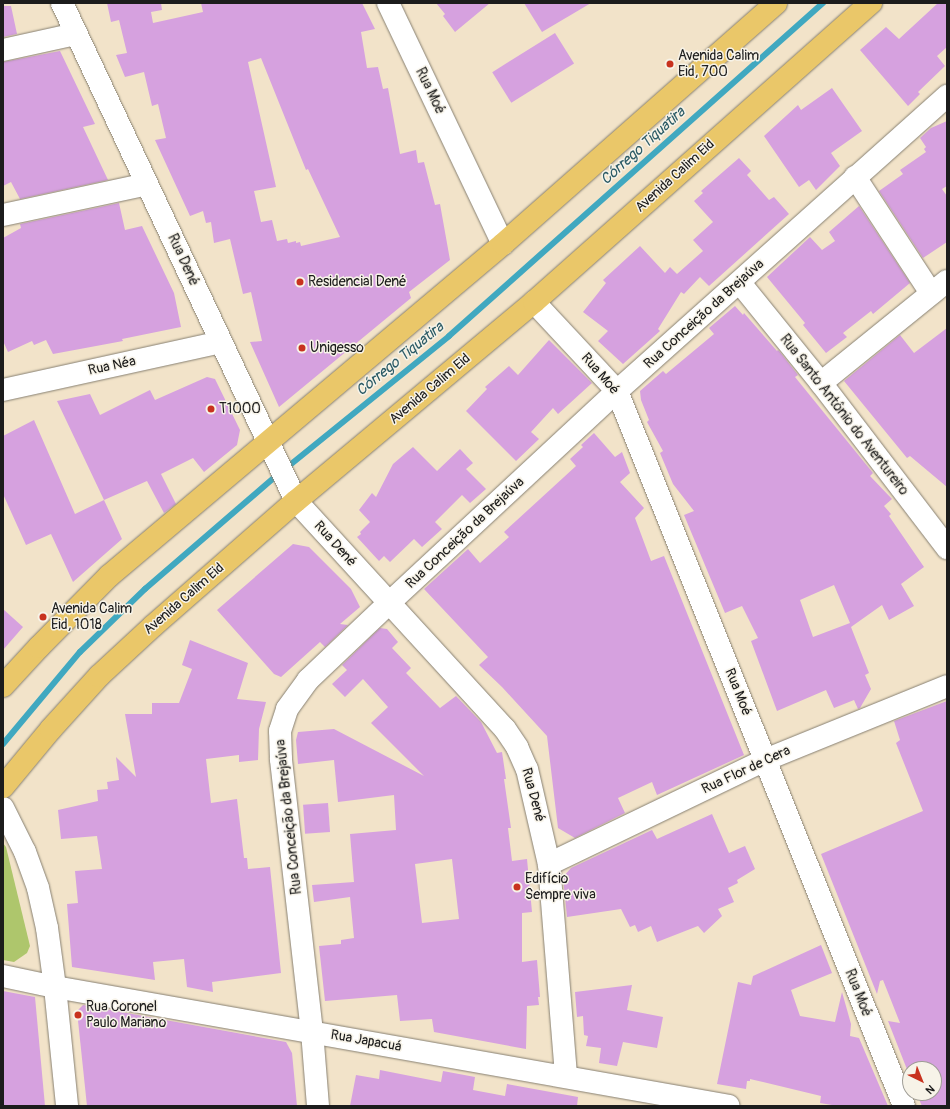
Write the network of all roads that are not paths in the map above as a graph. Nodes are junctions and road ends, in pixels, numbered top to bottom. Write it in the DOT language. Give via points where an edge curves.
graph roads {
  1 [pos="62,3"];
  2 [pos="388,3"];
  3 [pos="776,3"];
  4 [pos="871,3"];
  5 [pos="76,34"];
  6 [pos="3,50"];
  7 [pos="947,96"];
  8 [pos="855,177"];
  9 [pos="147,184"];
  10 [pos="3,215"];
  11 [pos="503,244"];
  12 [pos="740,283"];
  13 [pos="939,287"];
  14 [pos="534,302"];
  15 [pos="221,342"];
  16 [pos="821,383"];
  17 [pos="3,390"];
  18 [pos="617,391"];
  19 [pos="273,450"];
  20 [pos="292,492"];
  21 [pos="947,548"];
  22 [pos="389,603"];
  23 [pos="3,686"];
  24 [pos="947,686"];
  25 [pos="765,760"];
  26 [pos="3,787"];
  27 [pos="3,808"];
  28 [pos="550,864"];
  29 [pos="3,976"];
  30 [pos="55,987"];
  31 [pos="312,1032"];
  32 [pos="566,1076"];
  33 [pos="67,1106"];
  34 [pos="318,1106"];
  35 [pos="729,1106"];
  36 [pos="904,1106"];
  1 -- 5 [label="street, Rua Dené"];
  2 -- 11 [label="street, Rua Moé"];
  3 -- 11 [label="main road"];
  4 -- 14 [label="main road, Avenida Calim Eid"];
  5 -- 6 [label="street"];
  5 -- 9 [label="street, Rua Dené"];
  7 -- 8 [label="street, Rua Conceição da Brejaúva"];
  8 -- 12 [label="street, Rua Conceição da Brejaúva"];
  8 -- 13 [label="street"];
  9 -- 10 [label="street"];
  9 -- 15 [label="street, Rua Dené"];
  11 -- 19 [label="main road"];
  12 -- 16 [label="street, Rua Santo Antônio do Aventureiro"];
  12 -- 18 [label="street, Rua Conceição da Brejaúva"];
  13 -- 16 [label="street"];
  14 -- 18 [label="street, Rua Moé"];
  14 -- 20 [label="main road, Avenida Calim Eid"];
  15 -- 17 [label="street, Rua Néa"];
  15 -- 19 [label="street, Rua Dené"];
  16 -- 21 [label="street, Rua Santo Antônio do Aventureiro"];
  18 -- 22 [label="street, Rua Conceição da Brejaúva"];
  18 -- 25 [label="street, Rua Moé"];
  19 -- 20 [label="street, Rua Dené"];
  19 -- 23 [label="main road" via="109,576"];
  20 -- 22 [label="street, Rua Dené"];
  20 -- 26 [label="main road, Avenida Calim Eid" via="99,676"];
  22 -- 28 [label="street, Rua Dené" via="505,729 517,747 527,769"];
  22 -- 31 [label="street, Rua Conceição da Brejaúva" via="308,680 287,709 280,731 284,788"];
  24 -- 25 [label="street, Rua Flor de Cera"];
  25 -- 28 [label="street, Rua Flor de Cera"];
  25 -- 36 [label="street, Rua Moé"];
  27 -- 30 [label="street" via="25,852 38,888"];
  28 -- 32 [label="street, Rua Dené"];
  29 -- 30 [label="street, Rua Japacuá"];
  30 -- 31 [label="street, Rua Japacuá"];
  30 -- 33 [label="street"];
  31 -- 32 [label="street, Rua Japacuá"];
  31 -- 34 [label="street, Rua Conceição da Brejaúva"];
  32 -- 35 [label="street, Rua Japacuá"];
}
